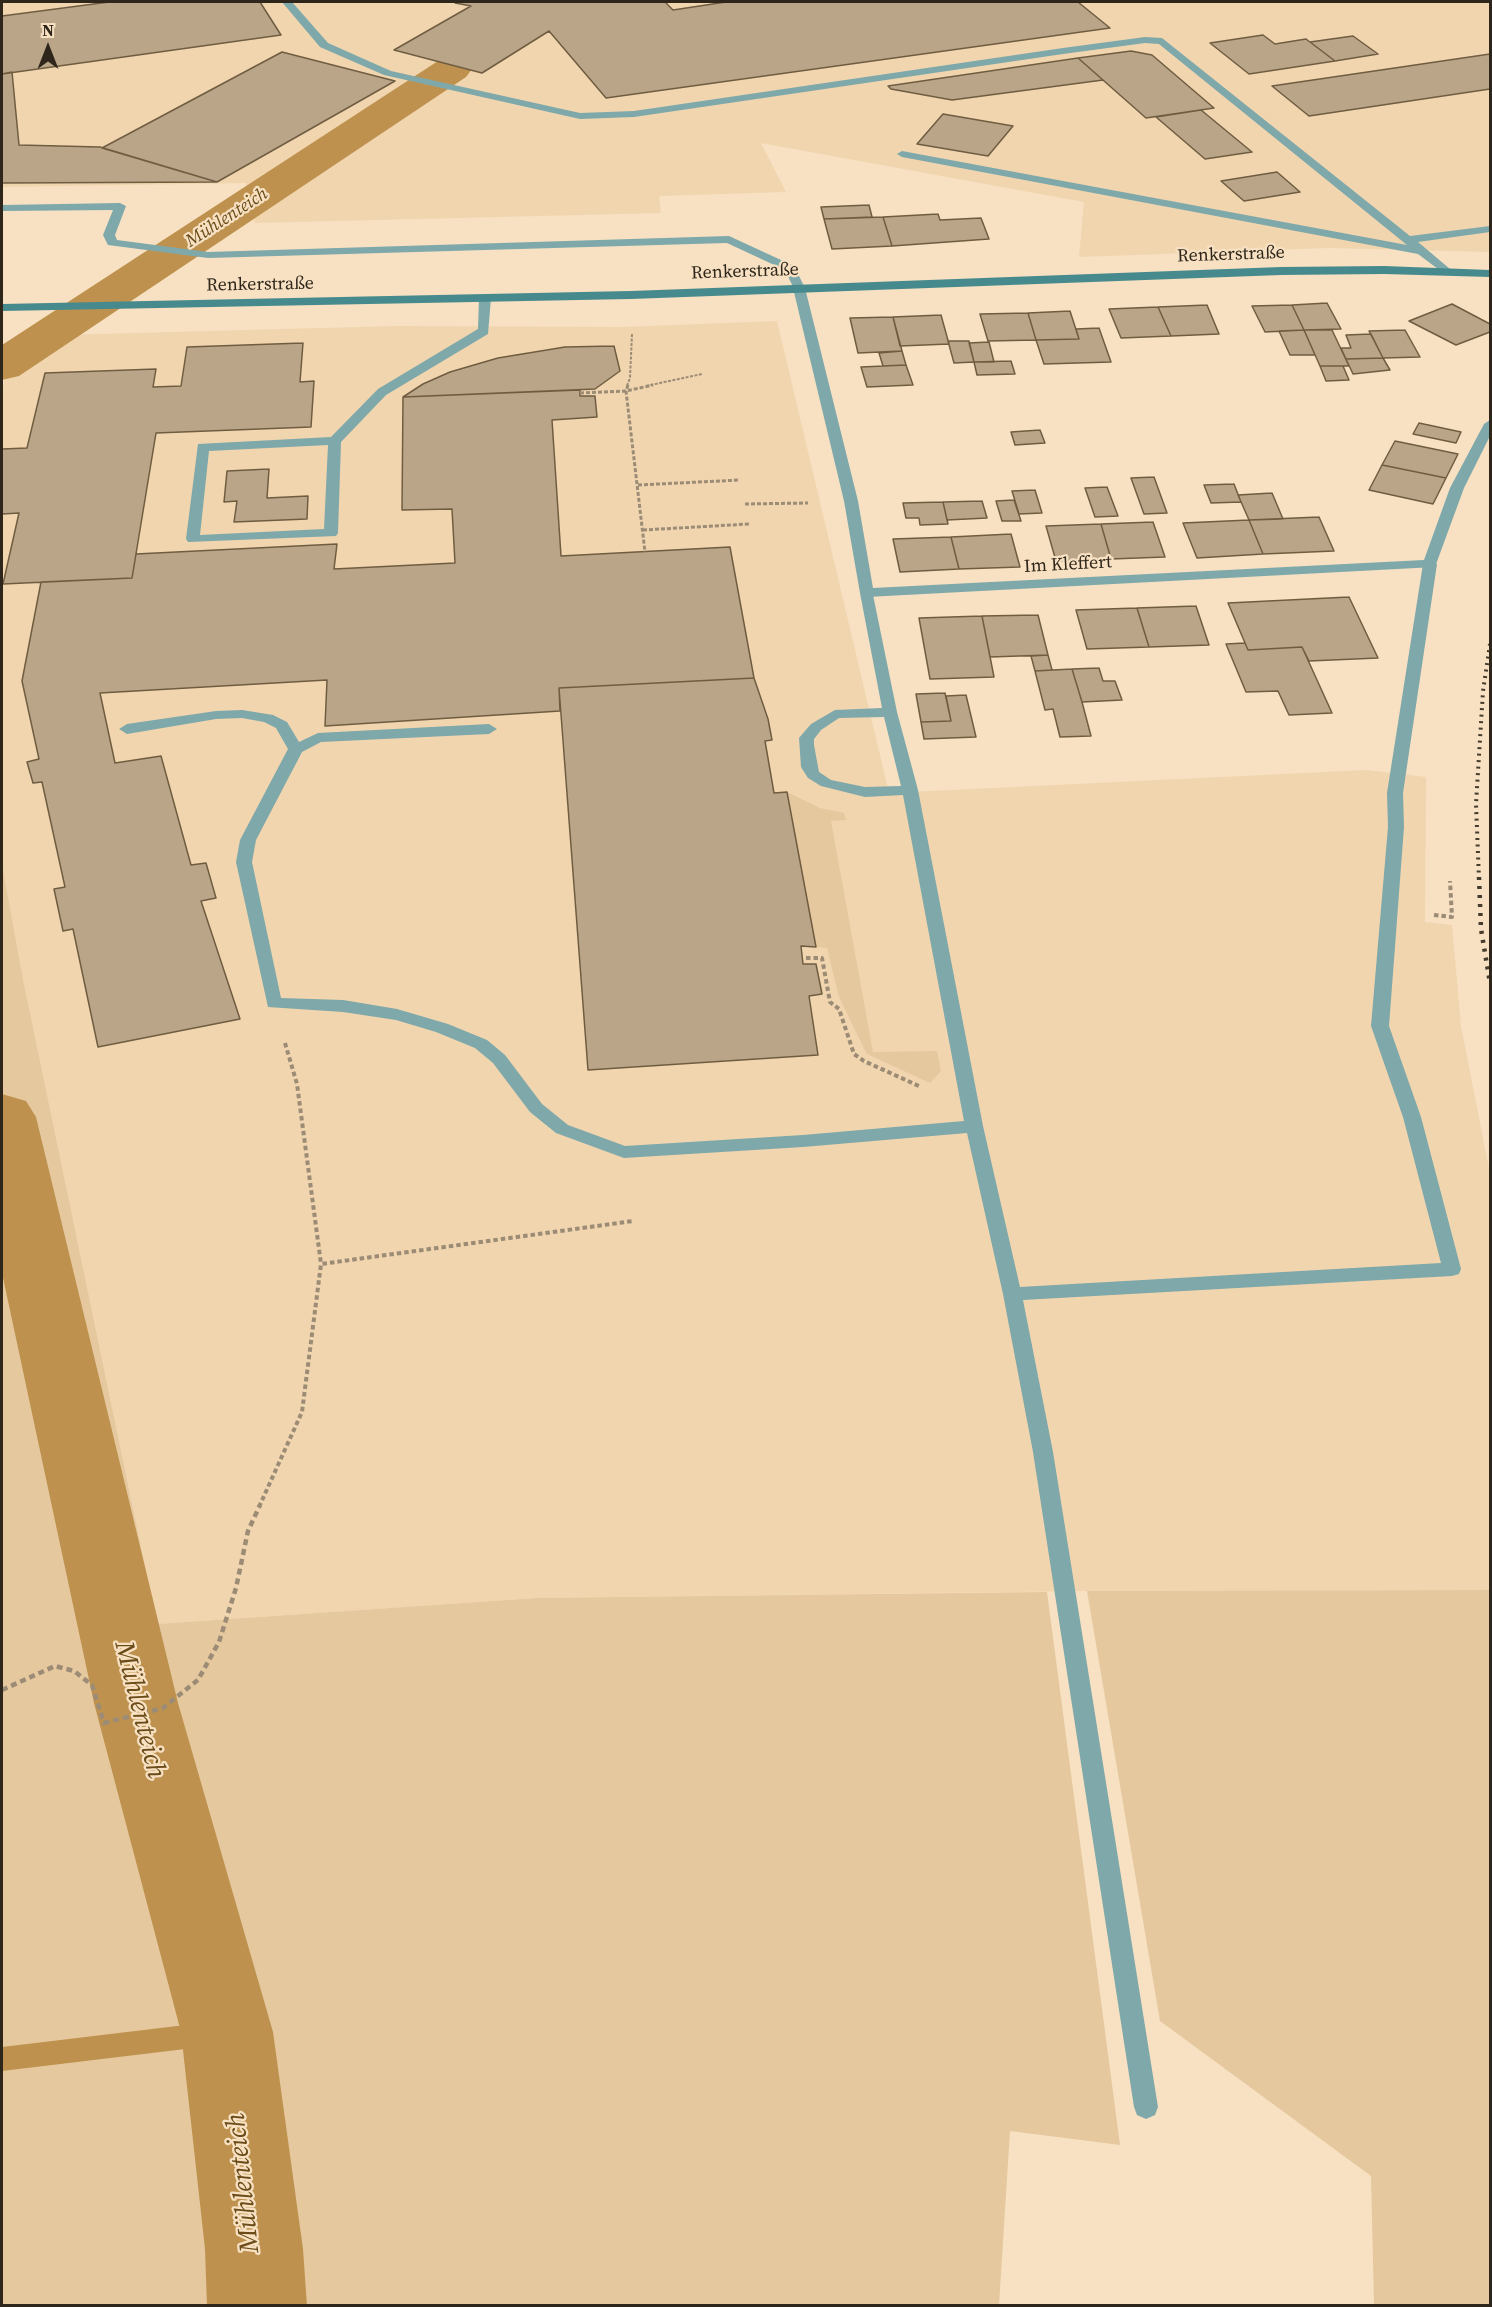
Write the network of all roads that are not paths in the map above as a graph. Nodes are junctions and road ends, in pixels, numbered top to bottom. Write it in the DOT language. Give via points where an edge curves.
graph roads {
  1 [pos="287,2"];
  2 [pos="902,154"];
  3 [pos="2,208"];
  4 [pos="1491,230"];
  5 [pos="1408,240"];
  6 [pos="1422,252"];
  7 [pos="1446,271"];
  8 [pos="1491,274"];
  9 [pos="799,288"];
  10 [pos="485,298"];
  11 [pos="2,308"];
  12 [pos="1491,424"];
  13 [pos="335,441"];
  14 [pos="1430,564"];
  15 [pos="867,593"];
  16 [pos="890,712"];
  17 [pos="127,729"];
  18 [pos="489,729"];
  19 [pos="296,749"];
  20 [pos="910,790"];
  21 [pos="976,1133"];
  22 [pos="1012,1294"];
  23 [pos="1146,2107"];
  1 -- 5 [label="street" via="324,45 388,73 598,117 1075,49 1162,41"];
  2 -- 6 [label="street"];
  3 -- 9 [label="street" via="120,206 109,235 112,243 208,255 729,239 790,268"];
  4 -- 5 [label="street"];
  5 -- 6 [label="street"];
  6 -- 7 [label="street"];
  7 -- 8 [label="street, Renkerstraße"];
  7 -- 9 [label="street, Renkerstraße" via="1281,271"];
  9 -- 10 [label="street, Renkerstraße"];
  9 -- 15 [label="street" via="851,501"];
  10 -- 11 [label="street, Renkerstraße"];
  10 -- 13 [label="street" via="484,332 382,392"];
  12 -- 14 [label="street" via="1458,488"];
  13 -- 13 [label="street" via="203,447 193,539 331,533"];
  14 -- 15 [label="street, Im Kleffert"];
  14 -- 22 [label="street" via="1396,782 1380,1026 1412,1117 1452,1269"];
  15 -- 16 [label="street"];
  16 -- 20 [label="street"];
  16 -- 20 [label="street" via="835,714 807,738 809,767 813,775 826,783 845,788 865,792"];
  17 -- 19 [label="street" via="242,714 268,718 282,725"];
  18 -- 19 [label="street" via="318,738"];
  19 -- 21 [label="street" via="248,840 244,862 274,1003 343,1006 397,1015 481,1044 499,1059 536,1108 562,1129 624,1152"];
  20 -- 21 [label="street"];
  21 -- 22 [label="street"];
  22 -- 23 [label="street" via="1043,1452"];
}
